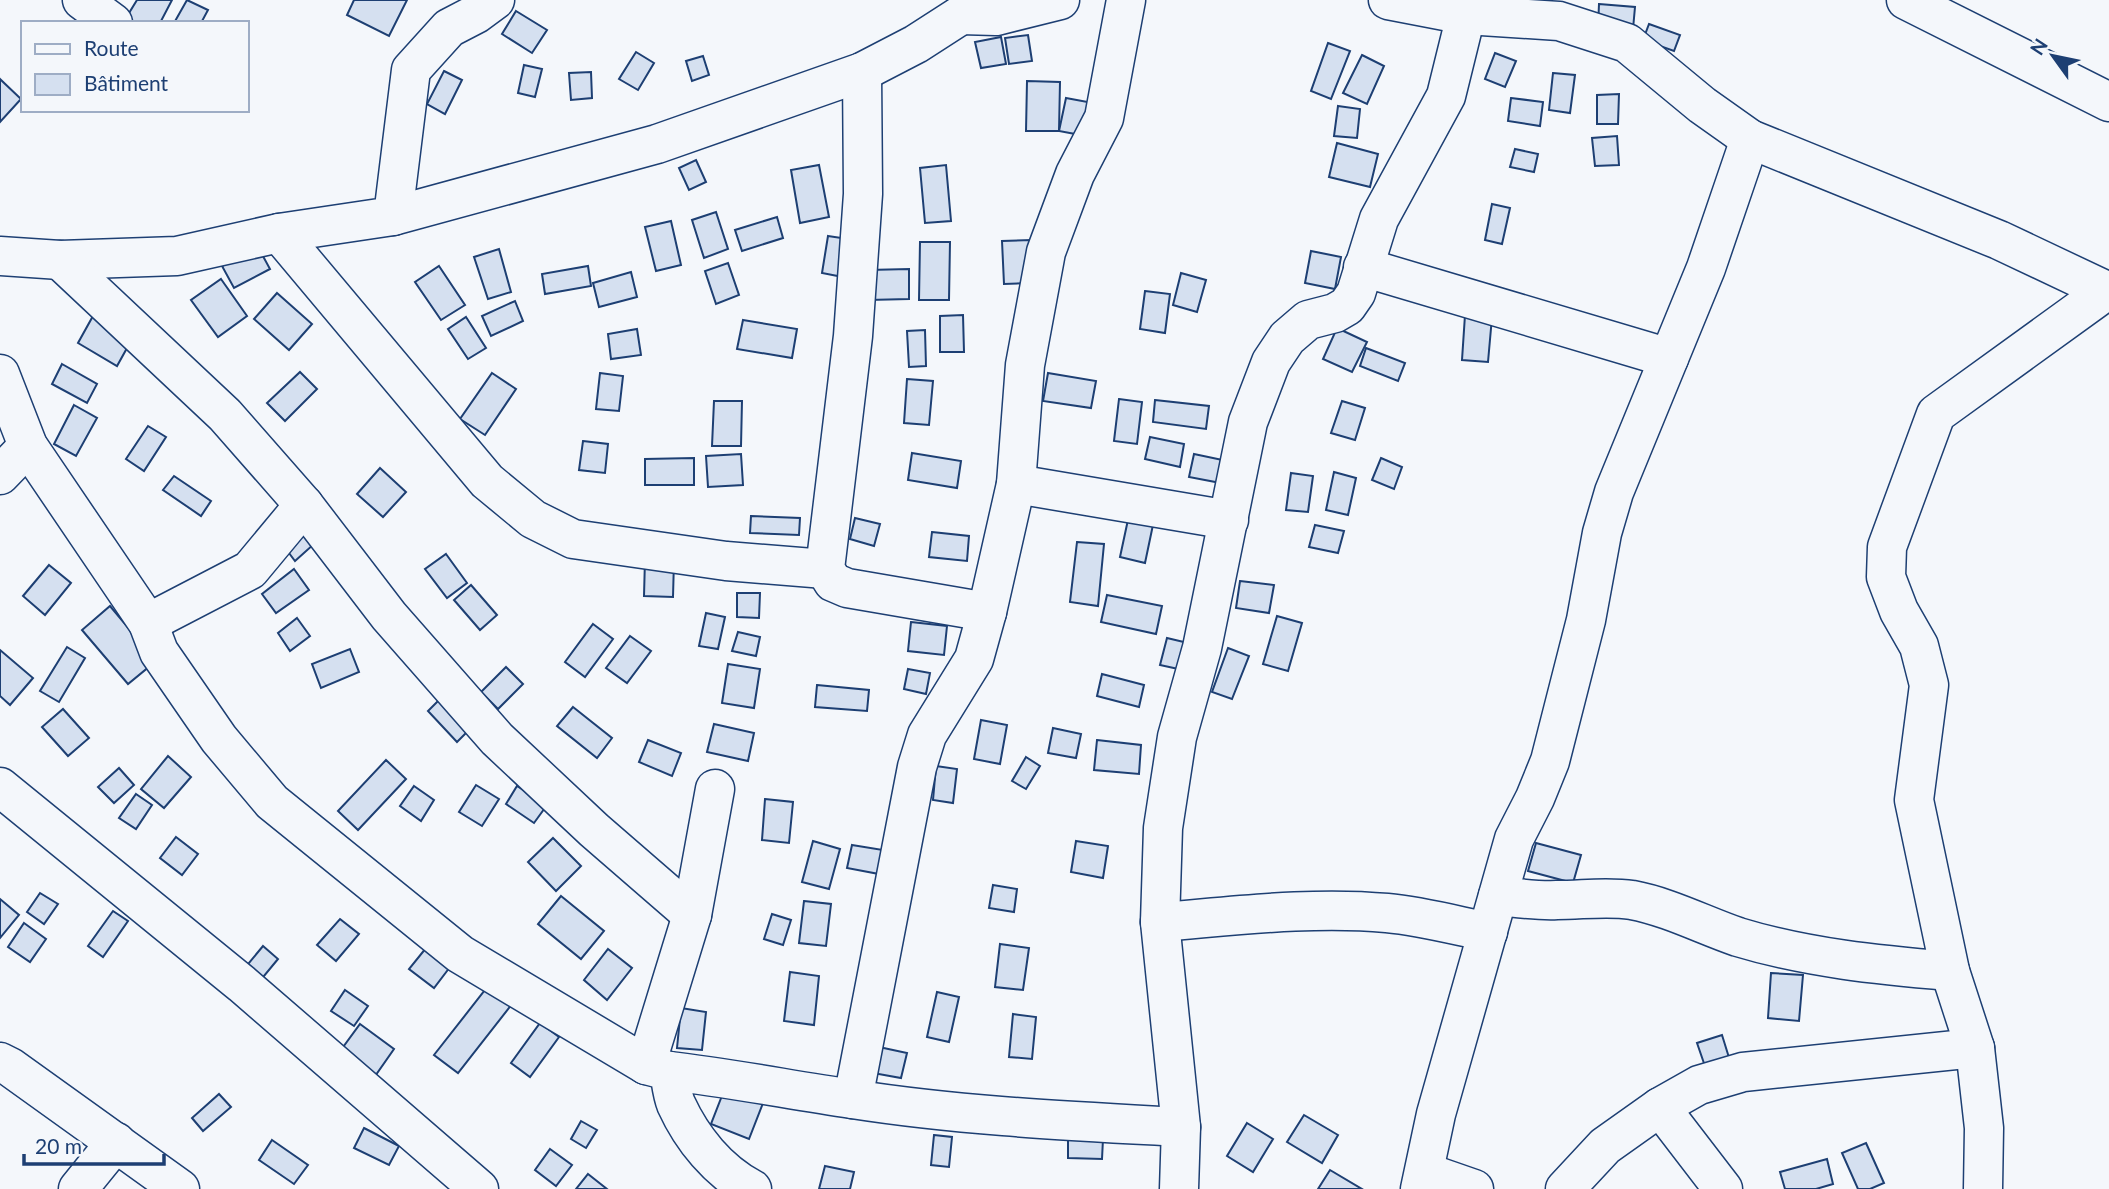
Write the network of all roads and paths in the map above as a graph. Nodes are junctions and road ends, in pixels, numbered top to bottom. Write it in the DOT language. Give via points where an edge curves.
graph roads {
  1 [pos="82,0"];
  2 [pos="1060,0"];
  3 [pos="1126,0"];
  4 [pos="1906,0"];
  5 [pos="1399,1"];
  6 [pos="474,5"];
  7 [pos="968,7"];
  8 [pos="1466,15"];
  9 [pos="110,21"];
  10 [pos="862,72"];
  11 [pos="2109,102"];
  12 [pos="1750,139"];
  13 [pos="393,216"];
  14 [pos="278,233"];
  15 [pos="0,257"];
  16 [pos="60,260"];
  17 [pos="1363,267"];
  18 [pos="2108,291"];
  19 [pos="1669,358"];
  20 [pos="0,374"];
  21 [pos="28,446"];
  22 [pos="0,475"];
  23 [pos="1016,484"];
  24 [pos="304,505"];
  25 [pos="1229,520"];
  26 [pos="825,569"];
  27 [pos="987,612"];
  28 [pos="148,623"];
  29 [pos="0,787"];
  30 [pos="715,789"];
  31 [pos="1493,914"];
  32 [pos="692,915"];
  33 [pos="1160,922"];
  34 [pos="1950,971"];
  35 [pos="1975,1048"];
  36 [pos="0,1062"];
  37 [pos="657,1068"];
  38 [pos="853,1099"];
  39 [pos="1660,1107"];
  40 [pos="1181,1127"];
  41 [pos="116,1142"];
  42 [pos="1423,1181"];
  43 [pos="78,1189"];
  44 [pos="180,1189"];
  45 [pos="479,1189"];
  46 [pos="752,1189"];
  47 [pos="1179,1189"];
  48 [pos="1474,1189"];
  49 [pos="1565,1189"];
  50 [pos="1723,1189"];
  51 [pos="1983,1189"];
  1 -- 9 [label="street"];
  2 -- 7 [label="street" via="996,16"];
  3 -- 23 [label="street" via="1104,118 1075,174 1046,252 1025,365"];
  4 -- 11 [label="street"];
  5 -- 8 [label="street"];
  6 -- 13 [label="street" via="411,70"];
  7 -- 10 [label="street" via="916,44"];
  8 -- 12 [label="street" via="1559,21 1627,43"];
  8 -- 17 [label="street" via="1446,96 1379,219"];
  10 -- 13 [label="street" via="657,144"];
  10 -- 26 [label="street" via="863,194 853,336"];
  12 -- 18 [label="street" via="1999,240"];
  12 -- 19 [label="street"];
  13 -- 14 [label="street"];
  14 -- 16 [label="street" via="177,256"];
  14 -- 26 [label="street" via="486,481 533,519 573,538 726,561"];
  15 -- 16 [label="street"];
  16 -- 24 [label="street" via="225,415"];
  17 -- 19 [label="street"];
  17 -- 25 [label="street" via="1347,306 1308,320 1287,338 1271,362 1248,422"];
  18 -- 34 [label="street" via="1937,414 1887,547 1886,578 1919,646 1929,685 1914,800"];
  19 -- 31 [label="street" via="1614,492 1550,761 1514,839"];
  20 -- 21 [label="street"];
  21 -- 22 [label="street"];
  21 -- 28 [label="street"];
  23 -- 25 [label="street"];
  23 -- 27 [label="street"];
  24 -- 28 [label="street" via="250,570"];
  24 -- 32 [label="street" via="389,616 496,738"];
  25 -- 33 [label="street" via="1202,648 1177,737 1163,828"];
  26 -- 27 [label="street" via="833,582 847,589"];
  27 -- 38 [label="street" via="974,659 927,735 917,767"];
  28 -- 37 [label="street" via="159,652 219,739 272,802 460,954"];
  29 -- 45 [label="street" via="242,984"];
  30 -- 32 [label="street"];
  31 -- 33 [label="street" via="1284,913"];
  31 -- 34 [label="street" via="1539,900 1632,900 1740,937 1794,950 1872,965"];
  31 -- 42 [label="street" via="1436,1114"];
  32 -- 37 [label="street"];
  33 -- 40 [label="street"];
  34 -- 35 [label="street"];
  35 -- 39 [label="street" via="1743,1072 1699,1085"];
  35 -- 51 [label="street" via="1984,1128"];
  36 -- 41 [label="street"];
  37 -- 38 [label="street"];
  37 -- 46 [label="street" via="696,1139 714,1161"];
  38 -- 40 [label="street" via="1022,1119"];
  39 -- 49 [label="street" via="1605,1146"];
  39 -- 50 [label="street"];
  40 -- 47 [label="street"];
  41 -- 43 [label="street"];
  41 -- 44 [label="street"];
  42 -- 48 [label="street"];
}
